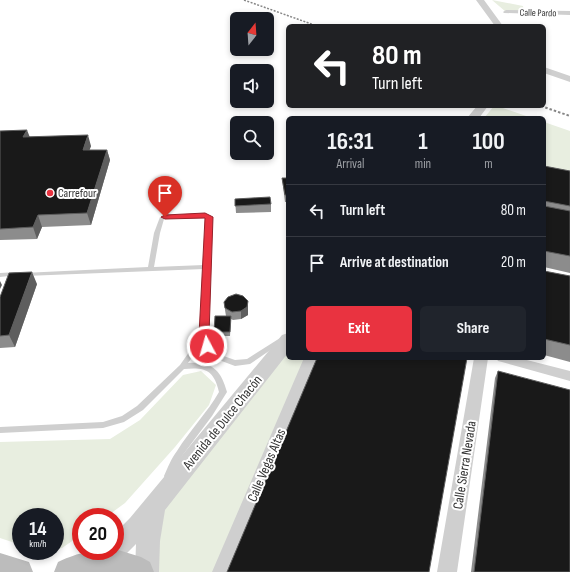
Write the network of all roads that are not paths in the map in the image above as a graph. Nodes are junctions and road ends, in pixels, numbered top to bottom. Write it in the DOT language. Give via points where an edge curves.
graph roads {
  1 [pos="480,0"];
  2 [pos="506,12"];
  3 [pos="570,13"];
  4 [pos="498,24"];
  5 [pos="546,67"];
  6 [pos="570,76"];
  7 [pos="570,79"];
  8 [pos="481,108"];
  9 [pos="475,116"];
  10 [pos="207,267"];
  11 [pos="151,269"];
  12 [pos="0,275"];
  13 [pos="204,335"];
  14 [pos="286,336"];
  15 [pos="286,342"];
  16 [pos="310,360"];
  17 [pos="481,360"];
  18 [pos="510,360"];
  19 [pos="182,367"];
  20 [pos="570,376"];
  21 [pos="0,430"];
  22 [pos="159,501"];
  23 [pos="124,540"];
  24 [pos="93,560"];
  25 [pos="109,560"];
  26 [pos="0,567"];
  27 [pos="19,572"];
  28 [pos="68,572"];
  29 [pos="140,572"];
  30 [pos="147,572"];
  31 [pos="222,572"];
  32 [pos="447,572"];
  1 -- 4 [label="street"];
  2 -- 3 [label="street, Calle Pardo" via="523,9"];
  5 -- 6 [label="street"];
  5 -- 7 [label="street"];
  8 -- 9 [label="street"];
  10 -- 11 [label="lane"];
  10 -- 11 [label="lane" via="210,220 205,215 162,218"];
  10 -- 13 [label="lane"];
  11 -- 12 [label="lane"];
  13 -- 14 [label="lane" via="213,355 235,362 248,362"];
  13 -- 19 [label="lane"];
  15 -- 22 [label="street, Avenida de Dulce Chacón"];
  16 -- 31 [label="street, Calle Vegas Altas"];
  17 -- 32 [label="street, Calle Sierra Nevada"];
  18 -- 20 [label="street"];
  19 -- 21 [label="lane" via="140,408 114,423"];
  19 -- 22 [label="lane" via="198,365 213,370 220,380 223,392 215,407 172,464"];
  22 -- 23 [label="street, Avenida de Dulce Chacón"];
  22 -- 30 [label="street" via="149,526"];
  24 -- 28 [label="main road"];
  25 -- 29 [label="main road"];
  26 -- 27 [label="main road"];
}
